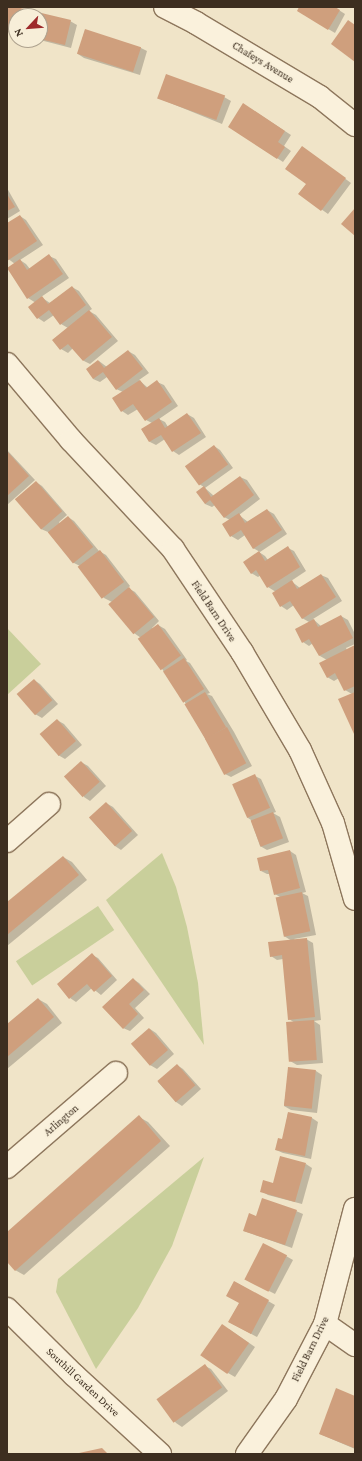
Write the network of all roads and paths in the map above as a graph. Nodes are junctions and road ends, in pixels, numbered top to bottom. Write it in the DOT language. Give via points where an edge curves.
graph roads {
  1 [pos="166,7"];
  2 [pos="355,125"];
  3 [pos="7,364"];
  4 [pos="49,804"];
  5 [pos="7,841"];
  6 [pos="355,899"];
  7 [pos="116,1073"];
  8 [pos="7,1167"];
  9 [pos="355,1209"];
  10 [pos="7,1309"];
  11 [pos="325,1324"];
  12 [pos="355,1345"];
  13 [pos="160,1454"];
  14 [pos="247,1454"];
  1 -- 2 [label="street, Chafeys Avenue" via="320,97"];
  3 -- 6 [label="street, Field Barn Drive" via="71,440 172,549 242,652 300,750 333,823"];
  4 -- 5 [label="street"];
  7 -- 8 [label="street, Arlington"];
  9 -- 11 [label="street, Field Barn Drive"];
  10 -- 13 [label="street, Southill Garden Drive"];
  11 -- 12 [label="street"];
  11 -- 14 [label="street, Field Barn Drive" via="286,1398"];
}
